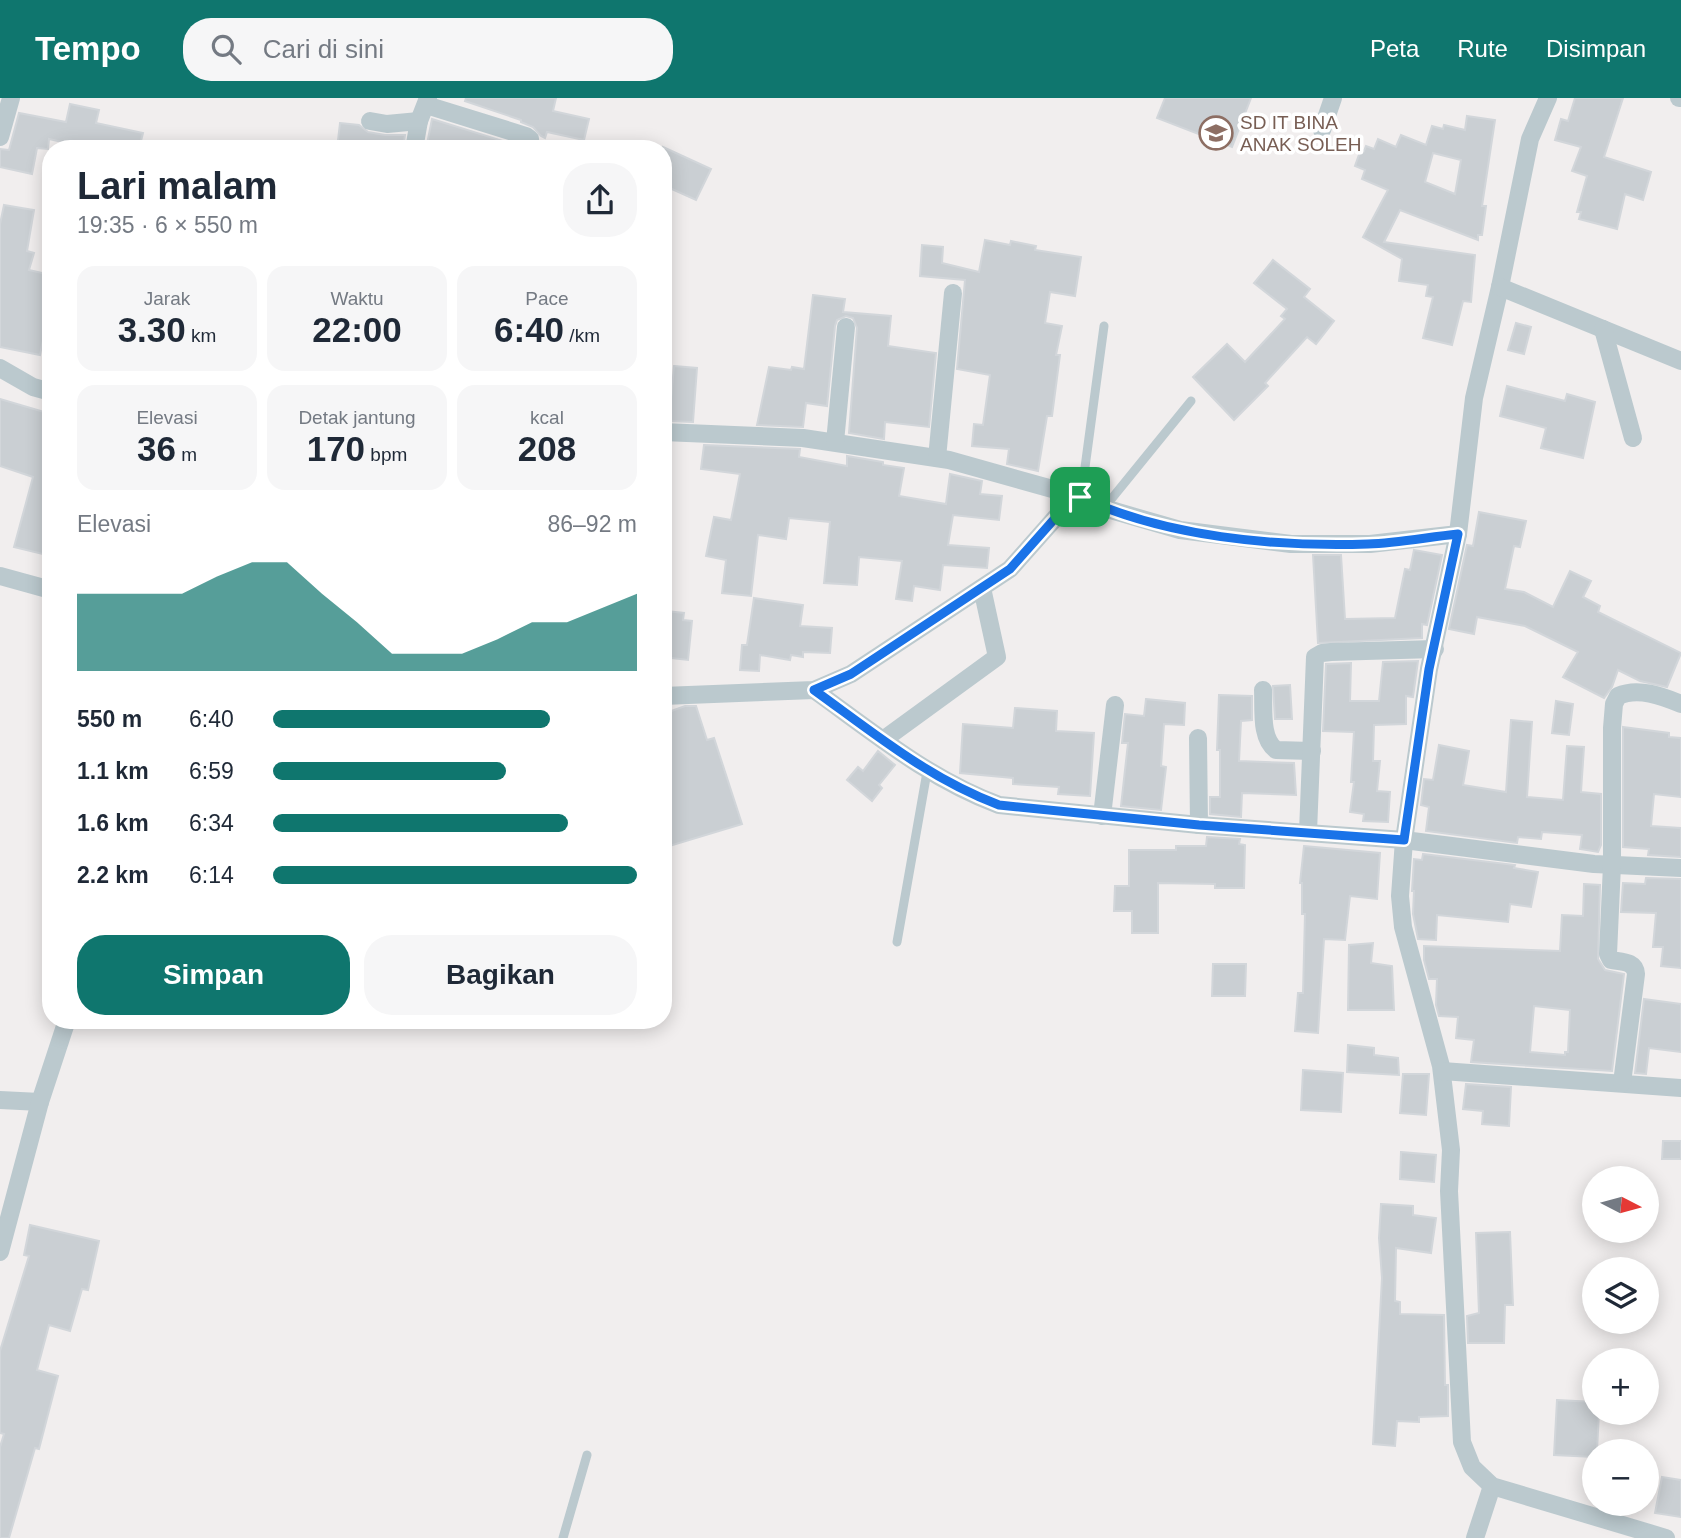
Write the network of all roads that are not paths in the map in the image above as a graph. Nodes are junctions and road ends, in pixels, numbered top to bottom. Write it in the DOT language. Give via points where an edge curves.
graph roads {
  1 [pos="11,98"];
  2 [pos="1334,98"];
  3 [pos="1548,98"];
  4 [pos="424,108"];
  5 [pos="370,121"];
  6 [pos="1322,130"];
  7 [pos="0,137"];
  8 [pos="416,140"];
  9 [pos="530,140"];
  10 [pos="1500,287"];
  11 [pos="953,293"];
  12 [pos="1104,326"];
  13 [pos="846,327"];
  14 [pos="1603,329"];
  15 [pos="1681,361"];
  16 [pos="0,368"];
  17 [pos="42,390"];
  18 [pos="1191,401"];
  19 [pos="672,432"];
  20 [pos="1633,438"];
  21 [pos="835,442"];
  22 [pos="937,458"];
  23 [pos="1080,497"];
  24 [pos="1104,508"];
  25 [pos="1458,534"];
  26 [pos="0,576"];
  27 [pos="42,588"];
  28 [pos="982,588"];
  29 [pos="1435,649"];
  30 [pos="814,690"];
  31 [pos="1263,690"];
  32 [pos="672,696"];
  33 [pos="1681,704"];
  34 [pos="1115,705"];
  35 [pos="1198,738"];
  36 [pos="883,740"];
  37 [pos="1312,751"];
  38 [pos="928,772"];
  39 [pos="1102,816"];
  40 [pos="1199,825"];
  41 [pos="1308,832"];
  42 [pos="1404,840"];
  43 [pos="1612,865"];
  44 [pos="1681,868"];
  45 [pos="897,942"];
  46 [pos="64,1029"];
  47 [pos="1442,1071"];
  48 [pos="1622,1083"];
  49 [pos="1681,1088"];
  50 [pos="0,1100"];
  51 [pos="40,1102"];
  52 [pos="0,1252"];
  53 [pos="587,1455"];
  54 [pos="1492,1486"];
  55 [pos="1643,1535"];
  56 [pos="563,1538"];
  57 [pos="1475,1538"];
  58 [pos="1666,1538"];
  1 -- 7 [label="street"];
  2 -- 6 [label="street"];
  3 -- 10 [label="street" via="1530,139"];
  4 -- 5 [label="street" via="387,124"];
  4 -- 8 [label="street"];
  4 -- 9 [label="street"];
  10 -- 14 [label="street"];
  10 -- 25 [label="street" via="1474,398"];
  11 -- 22 [label="street"];
  12 -- 23 [label="lane"];
  13 -- 21 [label="street"];
  14 -- 15 [label="street"];
  14 -- 20 [label="street"];
  16 -- 17 [label="street"];
  18 -- 24 [label="lane"];
  19 -- 21 [label="street"];
  21 -- 22 [label="street"];
  22 -- 23 [label="street"];
  23 -- 24 [label="street"];
  23 -- 28 [label="street" via="1010,569"];
  24 -- 25 [label="street" via="1180,530 1291,544 1370,544"];
  25 -- 29 [label="street"];
  26 -- 27 [label="street"];
  28 -- 30 [label="street" via="851,674"];
  28 -- 36 [label="street" via="998,657"];
  29 -- 37 [label="street" via="1331,652 1315,657"];
  29 -- 42 [label="street"];
  30 -- 32 [label="street"];
  30 -- 36 [label="street"];
  31 -- 37 [label="street" via="1266,735 1272,747"];
  33 -- 43 [label="street" via="1658,695 1625,692 1614,704"];
  34 -- 39 [label="street"];
  35 -- 40 [label="street"];
  36 -- 38 [label="street"];
  37 -- 41 [label="street"];
  38 -- 39 [label="street" via="999,805"];
  38 -- 45 [label="lane"];
  39 -- 40 [label="street"];
  40 -- 41 [label="street"];
  41 -- 42 [label="street"];
  42 -- 43 [label="street"];
  42 -- 47 [label="street" via="1403,927"];
  43 -- 44 [label="street"];
  43 -- 48 [label="street" via="1608,954 1611,960 1631,964 1636,970"];
  46 -- 51 [label="street"];
  47 -- 48 [label="street"];
  47 -- 54 [label="street" via="1451,1150 1449,1191 1462,1442 1472,1467"];
  48 -- 49 [label="street"];
  50 -- 51 [label="street"];
  51 -- 52 [label="street"];
  53 -- 56 [label="lane"];
  54 -- 55 [label="street"];
  54 -- 57 [label="street"];
  55 -- 58 [label="street"];
}
